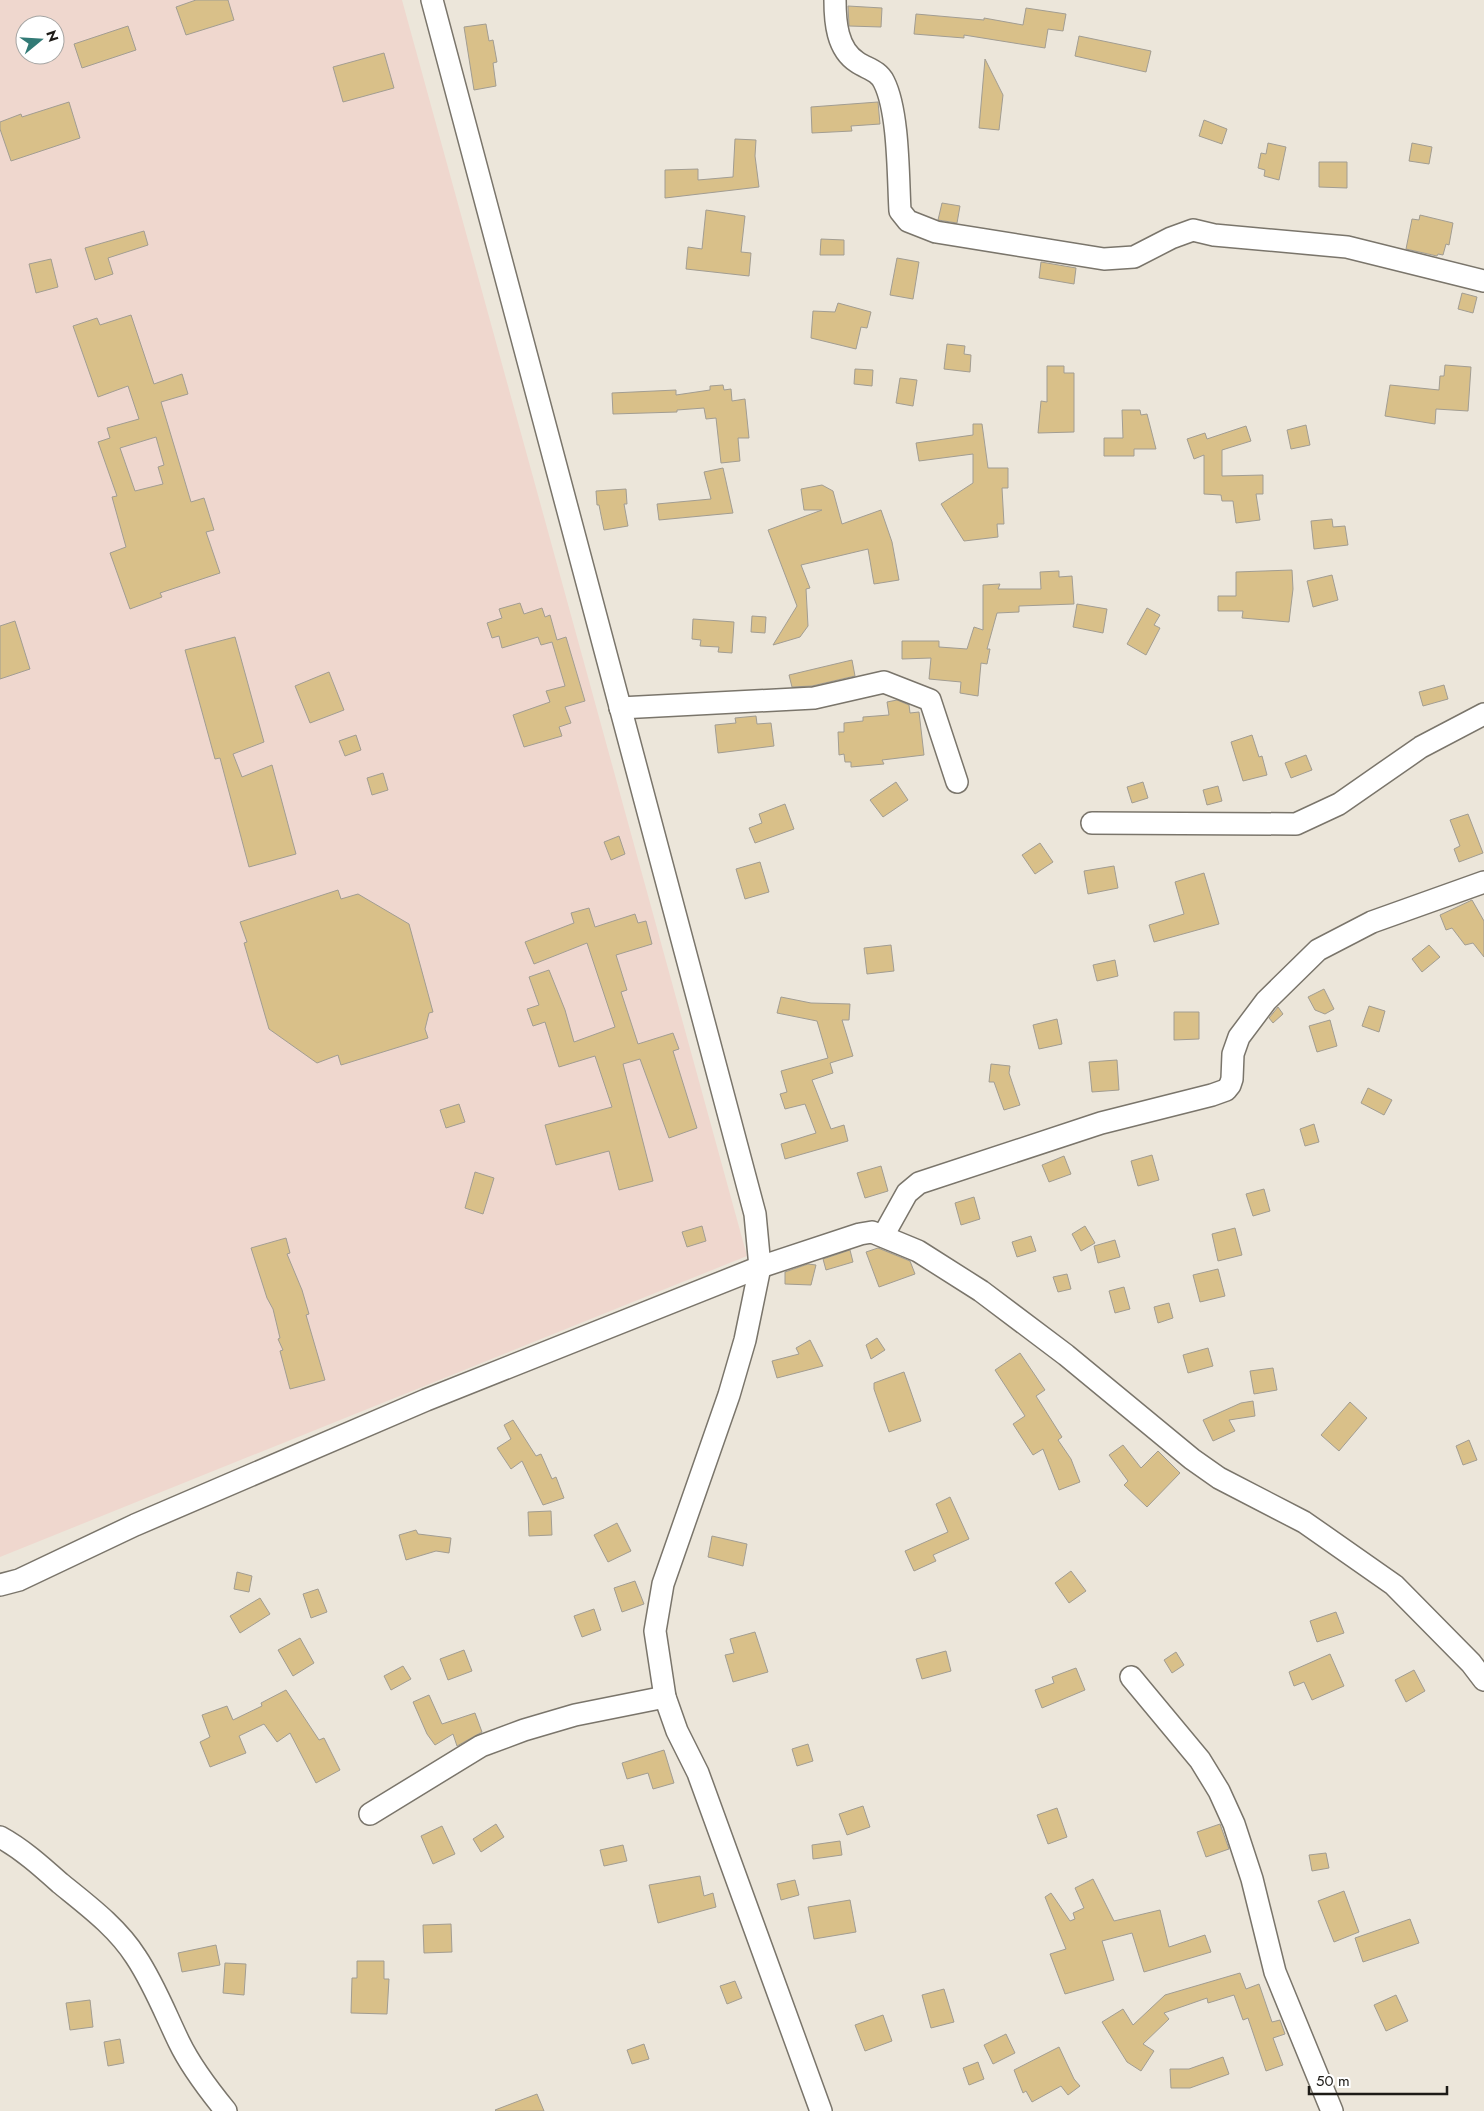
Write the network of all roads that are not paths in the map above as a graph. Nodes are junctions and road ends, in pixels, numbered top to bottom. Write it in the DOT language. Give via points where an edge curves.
graph roads {
  1 [pos="432,0"];
  2 [pos="835,0"];
  3 [pos="1484,280"];
  4 [pos="620,708"];
  5 [pos="1484,714"];
  6 [pos="957,782"];
  7 [pos="1092,823"];
  8 [pos="1484,882"];
  9 [pos="883,1236"];
  10 [pos="760,1267"];
  11 [pos="0,1585"];
  12 [pos="1131,1677"];
  13 [pos="1484,1680"];
  14 [pos="665,1697"];
  15 [pos="370,1814"];
  16 [pos="0,1837"];
  17 [pos="226,2111"];
  18 [pos="821,2111"];
  19 [pos="1332,2111"];
  1 -- 4 [label="street"];
  2 -- 3 [label="street" via="843,48 884,82 894,117 900,211 908,221 936,232 1104,258 1134,257 1193,230 1214,235 1347,247"];
  4 -- 6 [label="street" via="814,698 884,682 930,700"];
  4 -- 10 [label="street" via="755,1214"];
  5 -- 7 [label="street" via="1421,747 1339,804 1296,824"];
  8 -- 9 [label="street" via="1372,922 1318,950 1266,1001 1239,1037 1233,1054 1232,1079 1226,1090 1100,1123 919,1183 908,1193"];
  9 -- 10 [label="street" via="872,1232 860,1234"];
  9 -- 13 [label="street" via="918,1251 980,1291 1066,1355 1219,1478 1304,1522 1394,1585"];
  10 -- 11 [label="street" via="426,1400 135,1525 19,1580"];
  10 -- 14 [label="street" via="729,1395 663,1584 655,1632"];
  12 -- 19 [label="street" via="1200,1760 1219,1791 1252,1879 1275,1972"];
  14 -- 15 [label="street" via="575,1715 481,1746"];
  14 -- 18 [label="street" via="677,1731 698,1773"];
  16 -- 17 [label="street" via="16,1845 114,1929 153,1984 180,2043 206,2086"];
}
